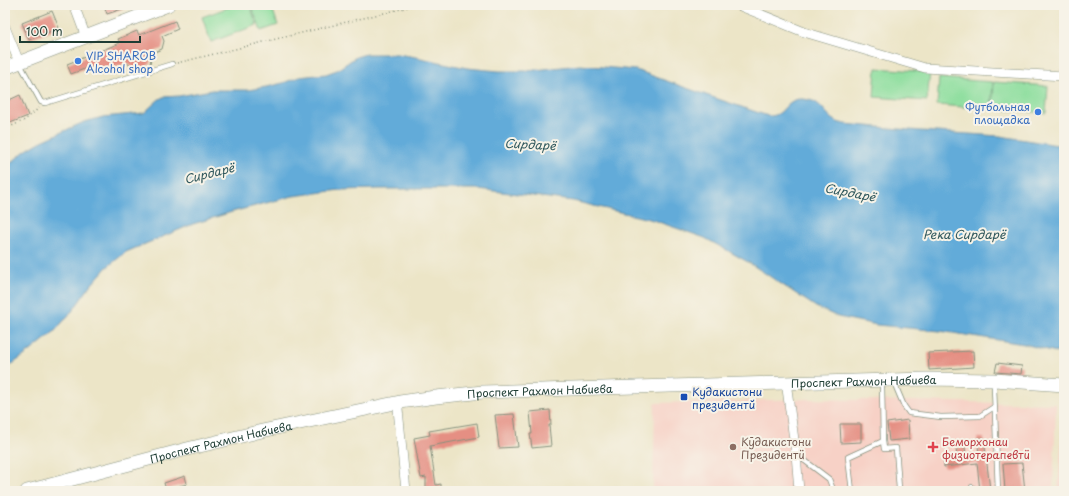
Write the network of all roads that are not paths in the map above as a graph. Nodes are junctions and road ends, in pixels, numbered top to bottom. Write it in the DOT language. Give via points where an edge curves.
graph roads {
  1 [pos="74,5"];
  2 [pos="738,5"];
  3 [pos="163,6"];
  4 [pos="5,27"];
  5 [pos="86,37"];
  6 [pos="19,62"];
  7 [pos="172,64"];
  8 [pos="5,68"];
  9 [pos="1064,76"];
  10 [pos="1064,385"];
  11 [pos="882,387"];
  12 [pos="896,387"];
  13 [pos="994,387"];
  14 [pos="787,389"];
  15 [pos="1064,392"];
  16 [pos="994,407"];
  17 [pos="398,409"];
  18 [pos="883,441"];
  19 [pos="796,454"];
  20 [pos="899,489"];
  21 [pos="27,491"];
  22 [pos="58,491"];
  23 [pos="406,491"];
  24 [pos="799,491"];
  25 [pos="832,491"];
  26 [pos="852,491"];
  27 [pos="998,491"];
  1 -- 5 [label="street"];
  2 -- 9 [label="street" via="804,32 925,68"];
  3 -- 5 [label="main road"];
  4 -- 6 [label="street"];
  5 -- 6 [label="main road"];
  6 -- 7 [label="lane" via="41,102 45,103"];
  6 -- 8 [label="main road"];
  10 -- 21 [label="main road, Проспект Рахмон Набиева" via="926,379 483,392 400,402 262,431"];
  11 -- 12 [label="main road, Проспект Рахмон Набиева"];
  11 -- 14 [label="main road, Проспект Рахмон Набиева"];
  11 -- 18 [label="lane"];
  12 -- 13 [label="main road, Проспект Рахмон Набиева"];
  12 -- 16 [label="lane" via="909,413 940,417 980,416"];
  13 -- 15 [label="main road, Проспект Рахмон Набиева"];
  13 -- 16 [label="lane"];
  14 -- 17 [label="main road, Проспект Рахмон Набиева" via="485,398"];
  14 -- 19 [label="street"];
  16 -- 27 [label="lane"];
  17 -- 22 [label="main road, Проспект Рахмон Набиева" via="207,450"];
  17 -- 23 [label="street"];
  18 -- 20 [label="lane" via="884,450 896,448"];
  18 -- 26 [label="lane" via="848,457"];
  19 -- 24 [label="street"];
  19 -- 25 [label="lane" via="829,479"];
}
